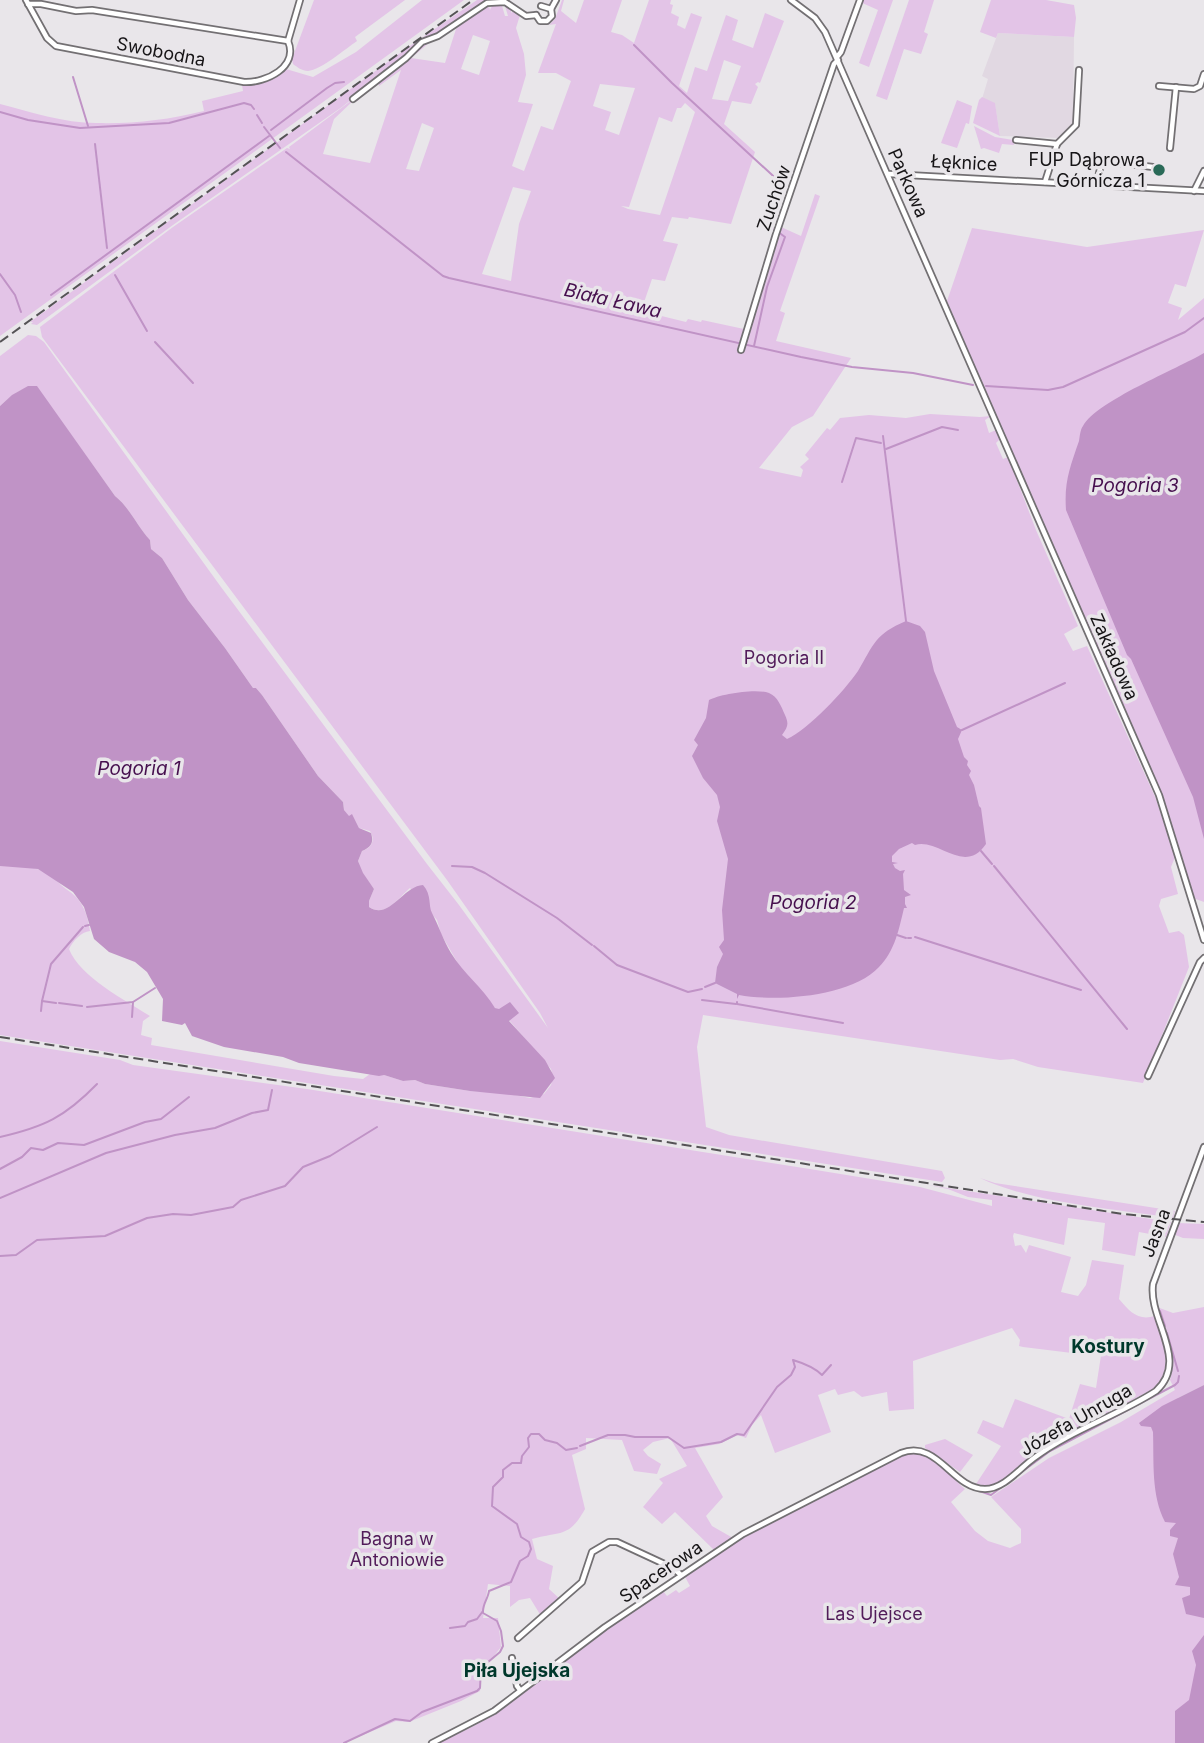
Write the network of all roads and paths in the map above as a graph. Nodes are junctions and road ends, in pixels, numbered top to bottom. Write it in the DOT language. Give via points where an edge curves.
graph roads {
  1 [pos="300,0"];
  2 [pos="556,0"];
  3 [pos="791,0"];
  4 [pos="860,0"];
  5 [pos="27,2"];
  6 [pos="540,3"];
  7 [pos="551,9"];
  8 [pos="536,15"];
  9 [pos="288,41"];
  10 [pos="838,59"];
  11 [pos="1079,70"];
  12 [pos="1204,74"];
  13 [pos="1159,86"];
  14 [pos="1176,87"];
  15 [pos="353,99"];
  16 [pos="1016,140"];
  17 [pos="1057,144"];
  18 [pos="1170,148"];
  19 [pos="1153,167"];
  20 [pos="1204,171"];
  21 [pos="889,174"];
  22 [pos="1045,182"];
  23 [pos="1096,185"];
  24 [pos="1194,191"];
  25 [pos="1204,191"];
  26 [pos="741,349"];
  27 [pos="982,391"];
  28 [pos="1204,940"];
  29 [pos="1204,957"];
  30 [pos="1148,1076"];
  31 [pos="1204,1147"];
  32 [pos="1163,1331"];
  33 [pos="920,1450"];
  34 [pos="681,1575"];
  35 [pos="518,1638"];
  36 [pos="512,1658"];
  37 [pos="520,1691"];
  38 [pos="432,1743"];
  1 -- 9 [label="street"];
  2 -- 7 [label="street"];
  3 -- 10 [label="street, Parkowa" via="819,22"];
  4 -- 10 [label="street, Zuchów"];
  5 -- 9 [label="street"];
  5 -- 9 [label="street, Swobodna" via="47,38 57,46 244,82 258,81 283,68 290,57"];
  6 -- 7 [label="street"];
  6 -- 8 [label="street"];
  7 -- 8 [label="street" via="547,21"];
  8 -- 15 [label="street" via="526,16 503,1 487,3 422,42"];
  10 -- 21 [label="street, Parkowa"];
  10 -- 26 [label="street, Zuchów"];
  11 -- 17 [label="street" via="1076,124"];
  12 -- 14 [label="street" via="1198,88"];
  13 -- 14 [label="street"];
  14 -- 18 [label="street"];
  16 -- 17 [label="street"];
  17 -- 22 [label="street"];
  19 -- 23 [label="street" via="1102,161"];
  20 -- 24 [label="street"];
  21 -- 22 [label="street, Łęknice"];
  21 -- 27 [label="street, Parkowa"];
  22 -- 23 [label="street, Łęknice"];
  23 -- 24 [label="street, Łęknice"];
  24 -- 25 [label="street, Łęknice"];
  27 -- 28 [label="street, Zakładowa" via="1160,795"];
  29 -- 30 [label="street"];
  31 -- 32 [label="street, Jasna" via="1153,1284"];
  32 -- 33 [label="street, Józefa Unruga" via="1170,1364 1161,1386 1043,1451 999,1486 974,1487"];
  33 -- 34 [label="street, Spacerowa" via="901,1453 774,1517"];
  34 -- 35 [label="street" via="609,1542 590,1554 582,1581"];
  34 -- 37 [label="street, Spacerowa"];
  36 -- 37 [label="street"];
  37 -- 38 [label="street, Spacerowa" via="482,1718"];
}
